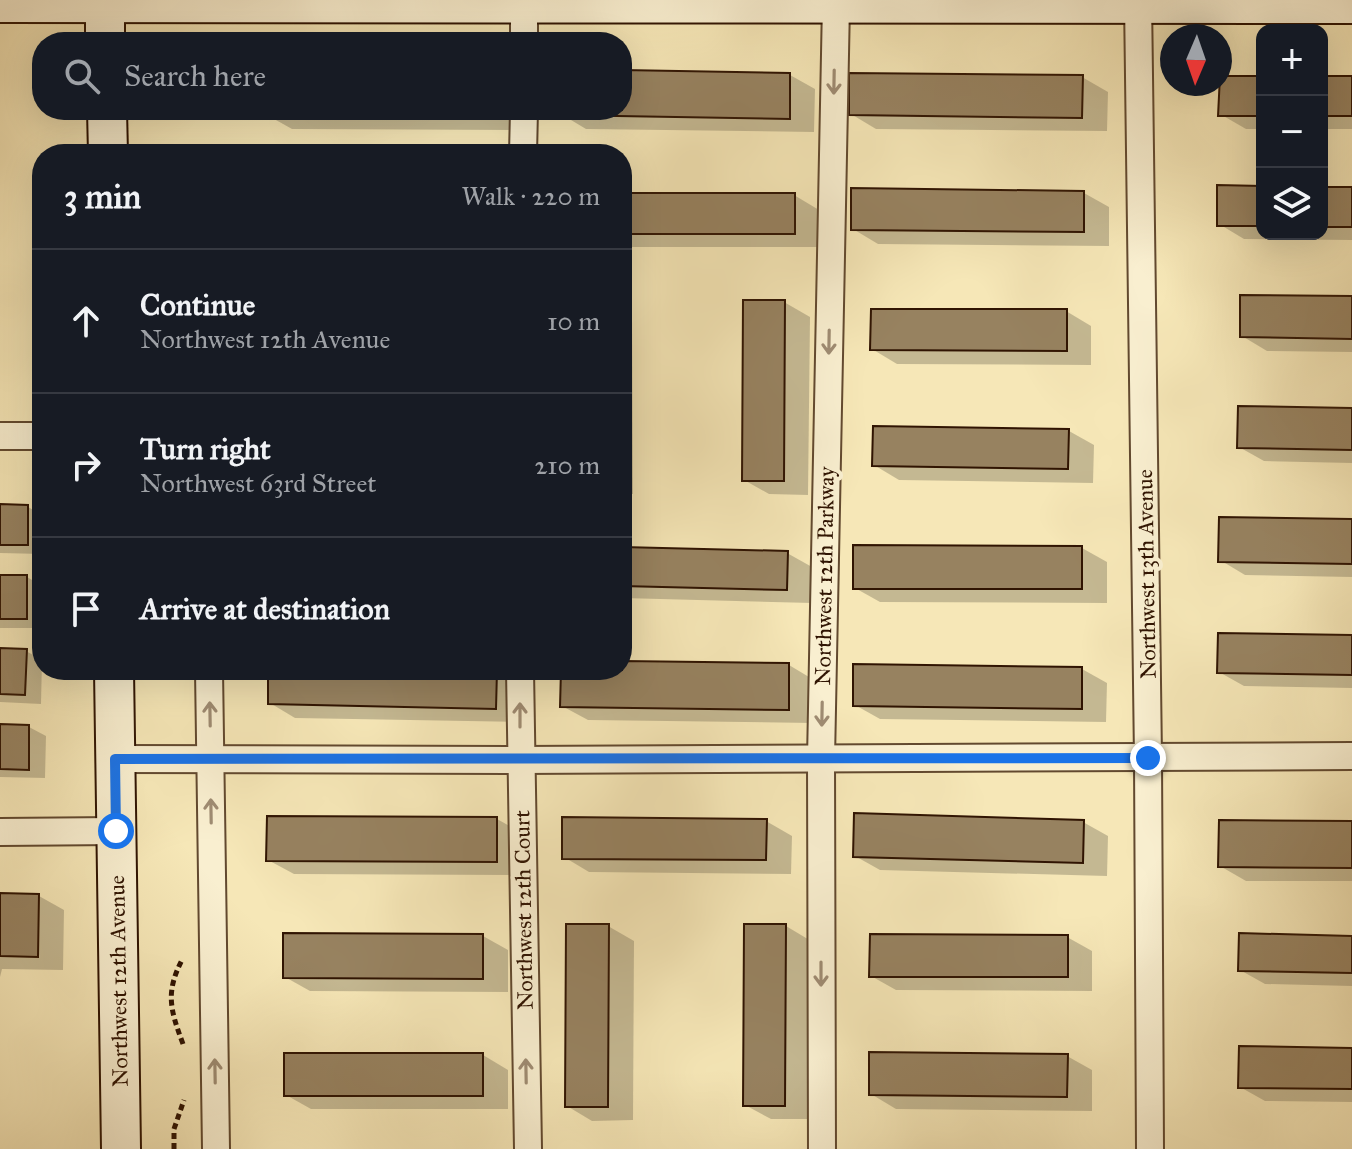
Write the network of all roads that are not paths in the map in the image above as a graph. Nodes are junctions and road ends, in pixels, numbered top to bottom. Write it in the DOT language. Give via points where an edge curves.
graph roads {
  1 [pos="105,2"];
  2 [pos="1138,2"];
  3 [pos="0,3"];
  4 [pos="836,4"];
  5 [pos="1352,4"];
  6 [pos="524,24"];
  7 [pos="105,32"];
  8 [pos="107,120"];
  9 [pos="524,120"];
  10 [pos="108,144"];
  11 [pos="523,144"];
  12 [pos="0,436"];
  13 [pos="32,436"];
  14 [pos="114,680"];
  15 [pos="209,680"];
  16 [pos="520,680"];
  17 [pos="1352,756"];
  18 [pos="1148,758"];
  19 [pos="115,759"];
  20 [pos="210,759"];
  21 [pos="821,759"];
  22 [pos="520,760"];
  23 [pos="116,831"];
  24 [pos="0,832"];
  25 [pos="121,1149"];
  26 [pos="216,1149"];
  27 [pos="528,1149"];
  28 [pos="822,1149"];
  29 [pos="1150,1149"];
  1 -- 3 [label="main road"];
  1 -- 6 [label="main road"];
  1 -- 7 [label="main road"];
  2 -- 4 [label="main road"];
  2 -- 5 [label="main road"];
  2 -- 18 [label="street, Northwest 13th Avenue"];
  4 -- 6 [label="main road"];
  4 -- 21 [label="street, Northwest 12th Parkway, one-way"];
  8 -- 10 [label="main road"];
  9 -- 11 [label="street"];
  12 -- 13 [label="street"];
  14 -- 19 [label="main road, Northwest 12th Avenue"];
  20 -- 15 [label="street, one-way"];
  22 -- 16 [label="street, Northwest 12th Court, one-way"];
  17 -- 18 [label="street"];
  18 -- 21 [label="street"];
  18 -- 29 [label="street, Northwest 13th Avenue"];
  19 -- 20 [label="street"];
  19 -- 23 [label="main road, Northwest 12th Avenue"];
  20 -- 22 [label="street"];
  26 -- 20 [label="street, one-way"];
  21 -- 22 [label="street"];
  21 -- 28 [label="street, Northwest 12th Parkway, one-way"];
  27 -- 22 [label="street, Northwest 12th Court, one-way"];
  23 -- 24 [label="street"];
  23 -- 25 [label="main road, Northwest 12th Avenue"];
}
